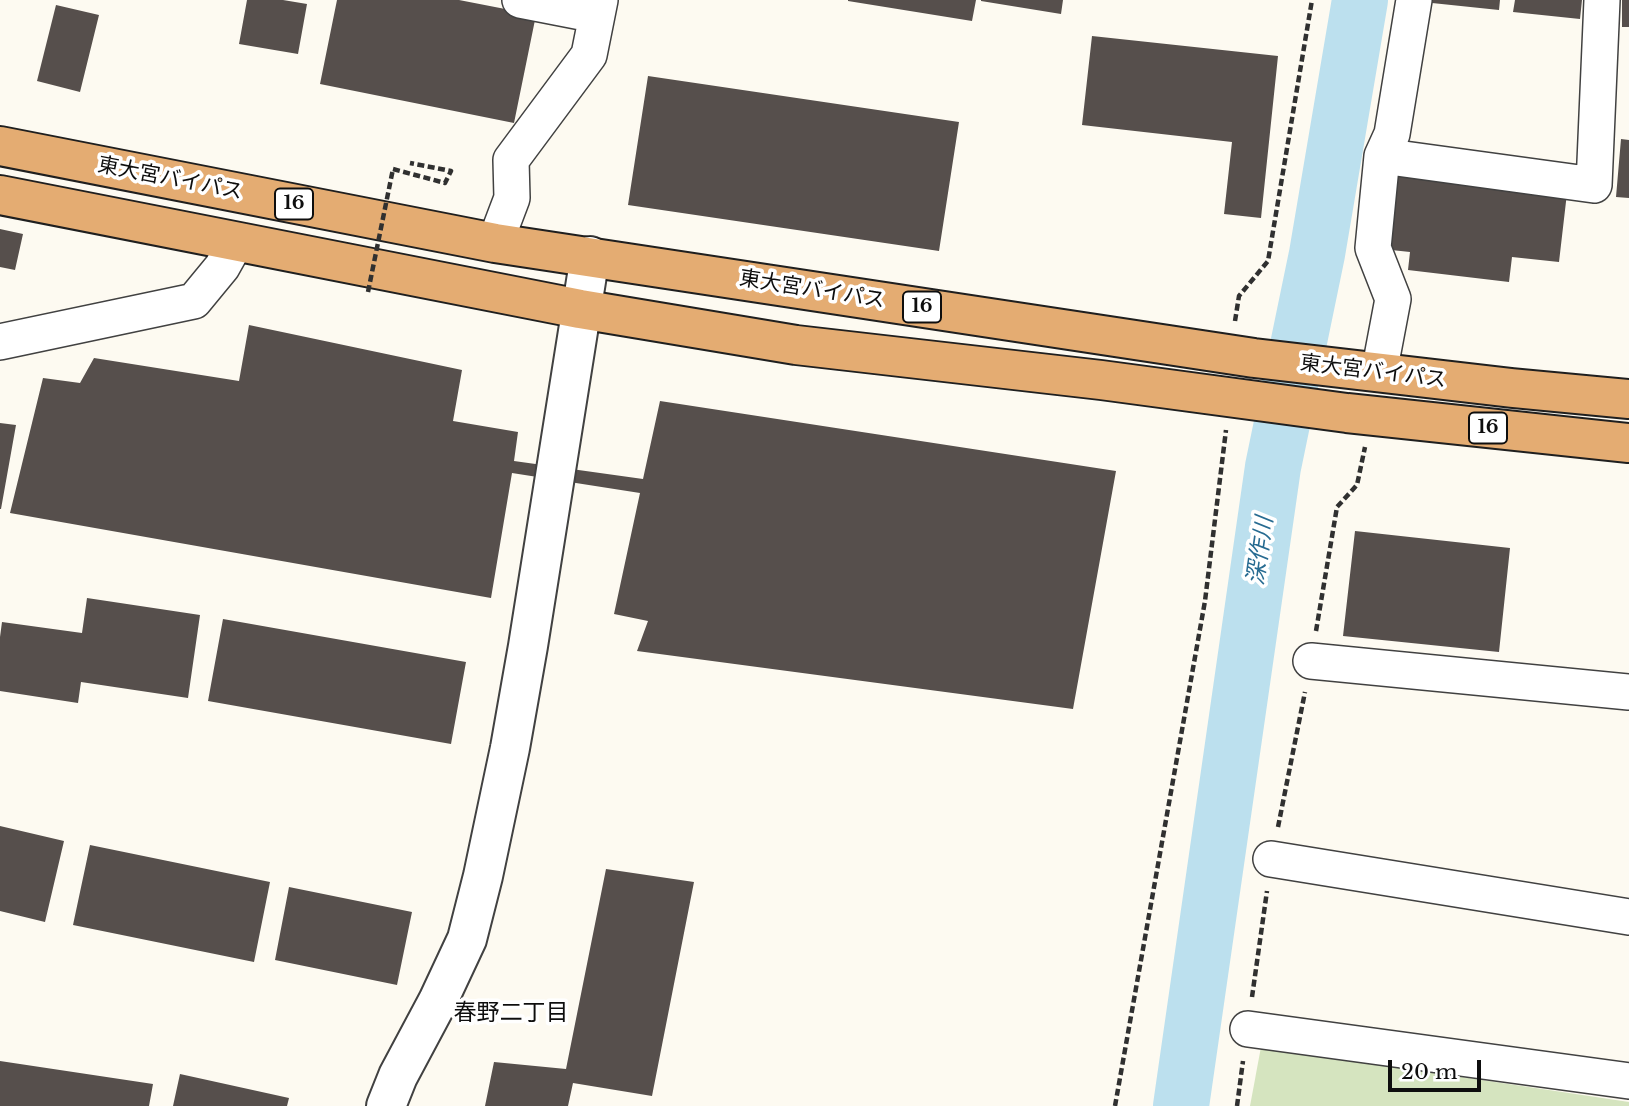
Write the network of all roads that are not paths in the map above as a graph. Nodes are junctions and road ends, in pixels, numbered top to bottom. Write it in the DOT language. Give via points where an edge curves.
graph roads {
  1 [pos="520,0"];
  2 [pos="1414,0"];
  3 [pos="1602,0"];
  4 [pos="598,8"];
  5 [pos="0,146"];
  6 [pos="1382,156"];
  7 [pos="0,195"];
  8 [pos="236,242"];
  9 [pos="495,243"];
  10 [pos="590,256"];
  11 [pos="580,309"];
  12 [pos="0,342"];
  13 [pos="1366,372"];
  14 [pos="1629,399"];
  15 [pos="1629,443"];
  16 [pos="1311,661"];
  17 [pos="1629,692"];
  18 [pos="1271,859"];
  19 [pos="1629,917"];
  20 [pos="1248,1029"];
  21 [pos="1629,1081"];
  22 [pos="386,1106"];
  1 -- 4 [label="street"];
  2 -- 6 [label="street" via="1392,134"];
  3 -- 6 [label="street" via="1594,185"];
  4 -- 9 [label="street" via="589,55 511,160 512,198"];
  5 -- 9 [label="highway, 東大宮バイパス / 16"];
  6 -- 13 [label="street" via="1373,248 1393,299"];
  7 -- 8 [label="highway, 東大宮バイパス / 16"];
  8 -- 11 [label="highway, 東大宮バイパス / 16"];
  8 -- 12 [label="street" via="194,301"];
  9 -- 10 [label="highway, 東大宮バイパス / 16"];
  10 -- 11 [label="street"];
  10 -- 13 [label="highway, 東大宮バイパス / 16"];
  11 -- 15 [label="highway, 東大宮バイパス / 16" via="796,345"];
  11 -- 22 [label="street" via="528,646 483,876 467,939"];
  13 -- 14 [label="highway, 東大宮バイパス / 16"];
  16 -- 17 [label="street"];
  18 -- 19 [label="street"];
  20 -- 21 [label="street"];
}
